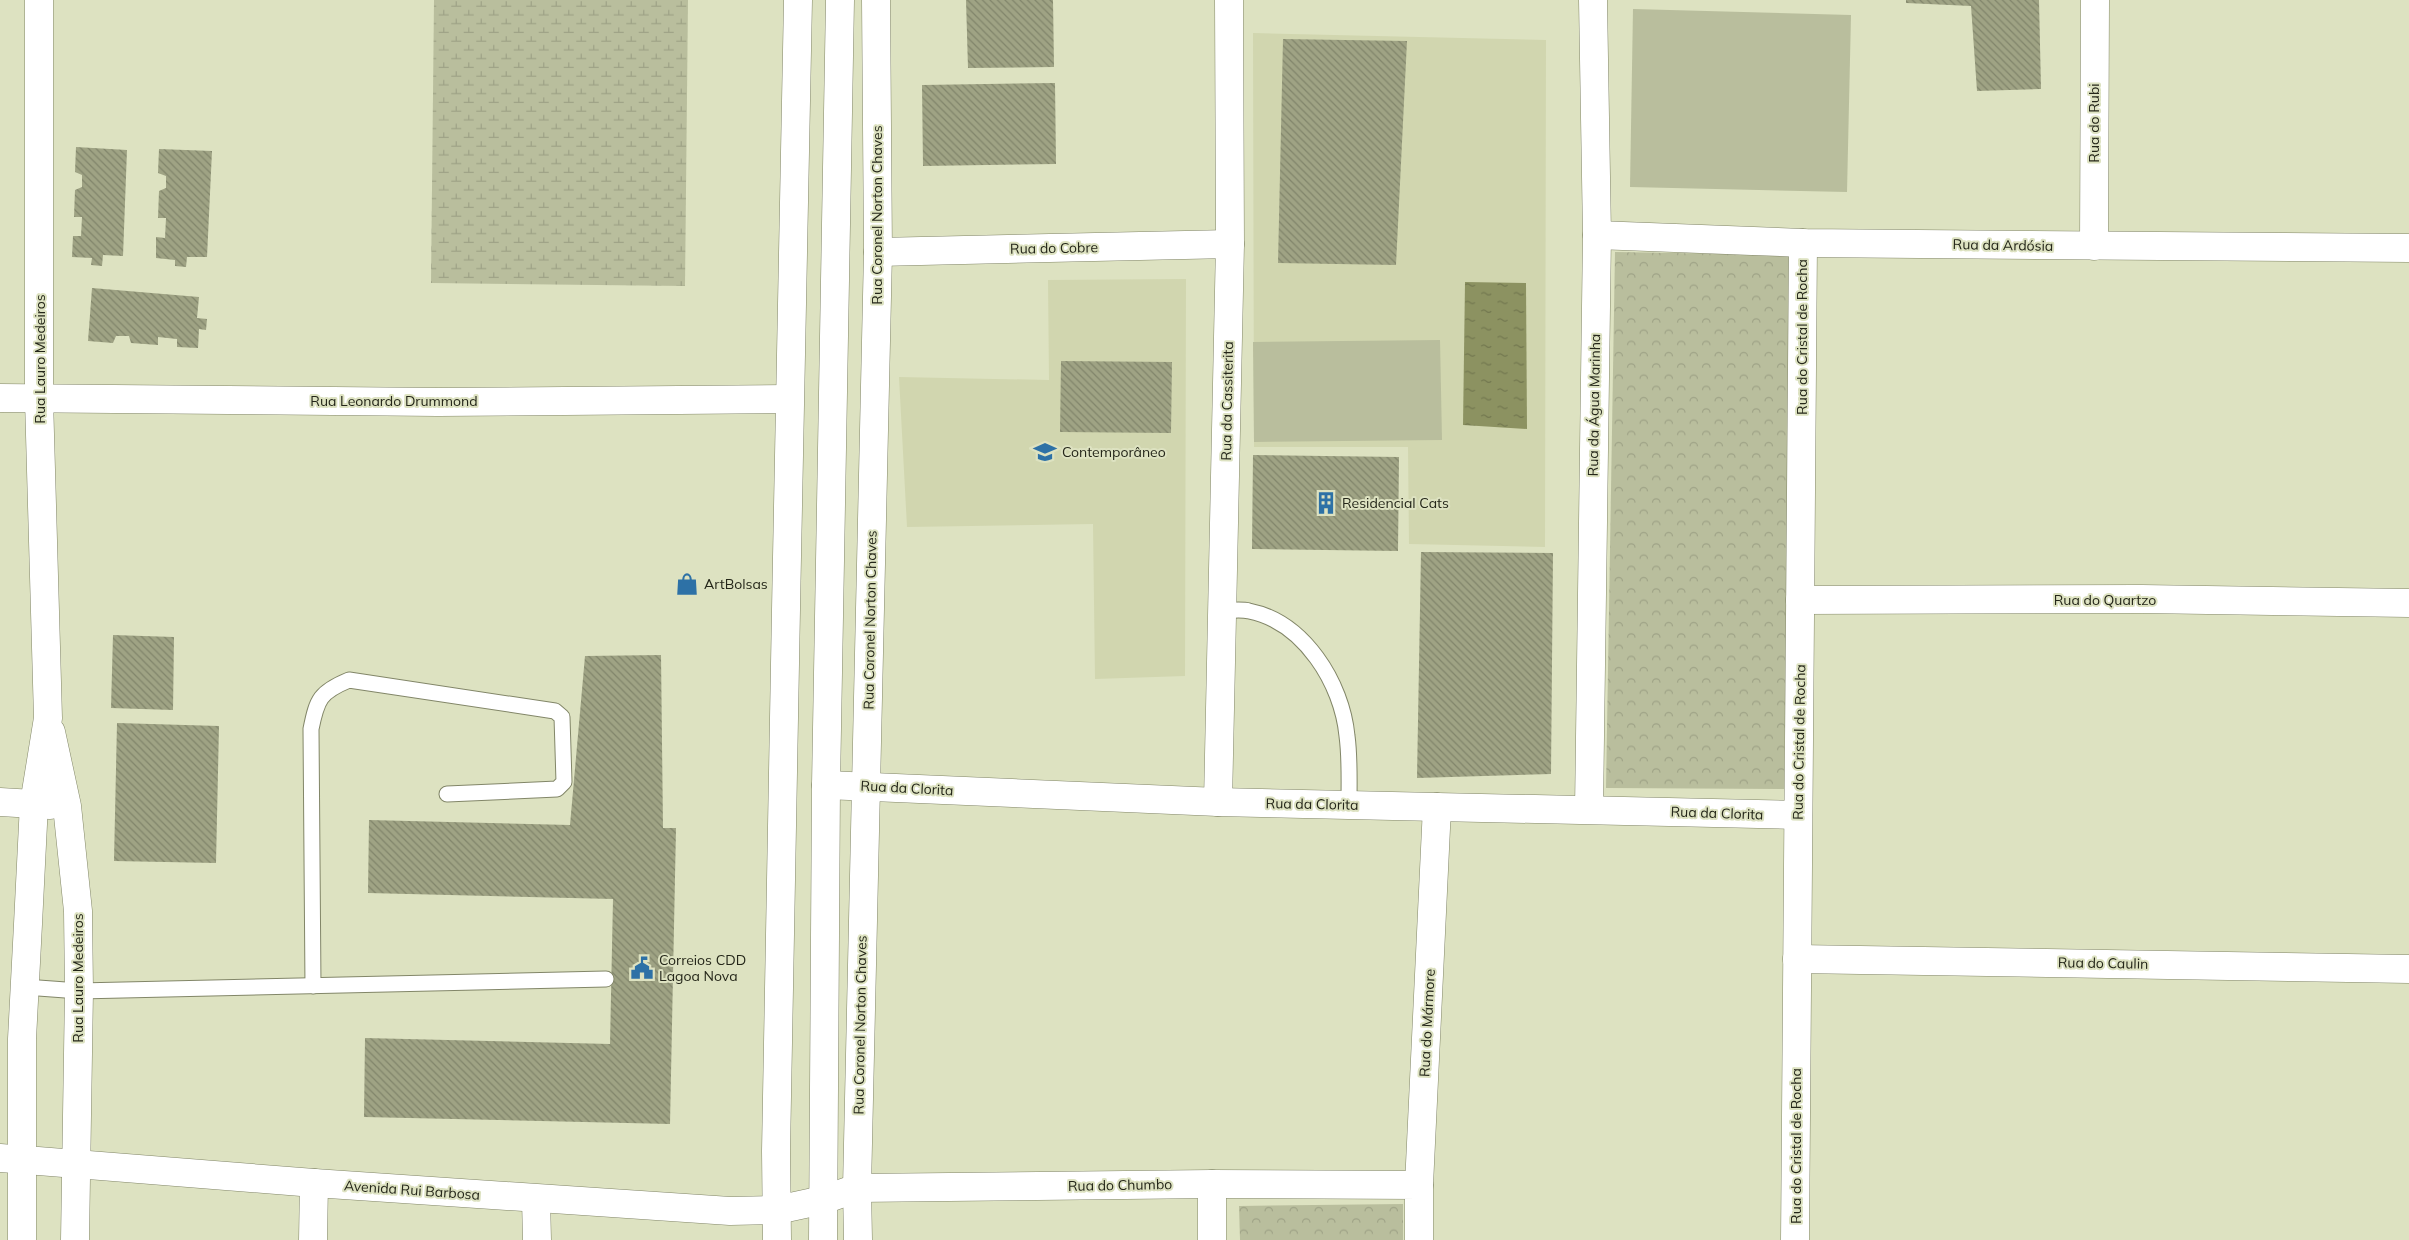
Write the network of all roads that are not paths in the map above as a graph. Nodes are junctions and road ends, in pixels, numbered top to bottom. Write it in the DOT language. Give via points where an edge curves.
graph roads {
  1 [pos="40,0"];
  2 [pos="798,0"];
  3 [pos="840,0"];
  4 [pos="876,0"];
  5 [pos="1229,0"];
  6 [pos="1593,0"];
  7 [pos="2095,0"];
  8 [pos="1597,235"];
  9 [pos="1803,243"];
  10 [pos="1230,244"];
  11 [pos="2094,246"];
  12 [pos="2409,248"];
  13 [pos="878,252"];
  14 [pos="0,398"];
  15 [pos="39,399"];
  16 [pos="788,399"];
  17 [pos="1800,600"];
  18 [pos="2409,603"];
  19 [pos="1222,610"];
  20 [pos="48,718"];
  21 [pos="826,785"];
  22 [pos="866,786"];
  23 [pos="447,794"];
  24 [pos="0,802"];
  25 [pos="1218,802"];
  26 [pos="34,804"];
  27 [pos="1349,804"];
  28 [pos="67,806"];
  29 [pos="1437,807"];
  30 [pos="1589,809"];
  31 [pos="1798,815"];
  32 [pos="1797,959"];
  33 [pos="2409,969"];
  34 [pos="606,979"];
  35 [pos="313,986"];
  36 [pos="25,987"];
  37 [pos="79,991"];
  38 [pos="11,1159"];
  39 [pos="76,1164"];
  40 [pos="314,1183"];
  41 [pos="1212,1184"];
  42 [pos="1419,1185"];
  43 [pos="857,1188"];
  44 [pos="536,1199"];
  45 [pos="823,1200"];
  46 [pos="777,1210"];
  47 [pos="22,1240"];
  48 [pos="75,1240"];
  49 [pos="313,1240"];
  50 [pos="537,1240"];
  51 [pos="777,1240"];
  52 [pos="824,1240"];
  53 [pos="858,1240"];
  54 [pos="1212,1240"];
  55 [pos="1419,1240"];
  56 [pos="1795,1240"];
  1 -- 15 [label="street, Rua Lauro Medeiros"];
  2 -- 16 [label="street"];
  3 -- 21 [label="street"];
  4 -- 13 [label="street, Rua Coronel Norton Chaves"];
  5 -- 10 [label="street, Rua da Cassiterita"];
  6 -- 8 [label="street, Rua da Água Marinha"];
  7 -- 11 [label="street, Rua do Rubi"];
  8 -- 9 [label="street, Rua da Ardósia"];
  8 -- 30 [label="street, Rua da Água Marinha"];
  9 -- 11 [label="street, Rua da Ardósia"];
  9 -- 17 [label="street, Rua do Cristal de Rocha"];
  10 -- 13 [label="street, Rua do Cobre"];
  10 -- 19 [label="street, Rua da Cassiterita"];
  11 -- 12 [label="street, Rua da Ardósia"];
  13 -- 22 [label="street, Rua Coronel Norton Chaves"];
  14 -- 15 [label="street, Rua Leonardo Drummond"];
  15 -- 16 [label="street, Rua Leonardo Drummond" via="438,402"];
  15 -- 20 [label="street, Rua Lauro Medeiros"];
  16 -- 46 [label="street"];
  17 -- 18 [label="street, Rua do Quartzo"];
  17 -- 31 [label="street, Rua do Cristal de Rocha"];
  19 -- 25 [label="street, Rua da Cassiterita"];
  19 -- 27 [label="lane" via="1249,611 1275,621 1302,641 1324,666 1339,701 1347,734"];
  20 -- 26 [label="street, Rua Lauro Medeiros"];
  20 -- 28 [label="street, Rua Lauro Medeiros"];
  21 -- 22 [label="street, Rua da Clorita"];
  21 -- 45 [label="street"];
  22 -- 25 [label="street, Rua da Clorita"];
  22 -- 43 [label="street, Rua Coronel Norton Chaves"];
  23 -- 35 [label="lane" via="557,789 564,782 562,716 555,711 349,680 327,689 316,708 311,729"];
  24 -- 26 [label="street"];
  25 -- 27 [label="street, Rua da Clorita"];
  26 -- 28 [label="street"];
  26 -- 36 [label="street, Rua Lauro Medeiros"];
  27 -- 29 [label="street, Rua da Clorita"];
  28 -- 37 [label="street, Rua Lauro Medeiros" via="78,911"];
  29 -- 30 [label="street, Rua da Clorita"];
  29 -- 42 [label="street, Rua do Mármore"];
  30 -- 31 [label="street, Rua da Clorita"];
  31 -- 32 [label="street, Rua do Cristal de Rocha"];
  32 -- 33 [label="street, Rua do Caulin"];
  32 -- 56 [label="street, Rua do Cristal de Rocha"];
  34 -- 35 [label="lane"];
  35 -- 37 [label="lane"];
  36 -- 37 [label="lane"];
  36 -- 38 [label="street, Rua Lauro Medeiros"];
  37 -- 39 [label="street, Rua Lauro Medeiros"];
  38 -- 39 [label="street, Avenida Rui Barbosa"];
  38 -- 47 [label="street, Rua Lauro Medeiros"];
  39 -- 40 [label="street, Avenida Rui Barbosa"];
  39 -- 48 [label="street, Rua Lauro Medeiros"];
  40 -- 44 [label="street, Avenida Rui Barbosa"];
  40 -- 49 [label="street"];
  41 -- 42 [label="street, Rua do Chumbo"];
  41 -- 43 [label="street, Rua do Chumbo"];
  41 -- 54 [label="street"];
  42 -- 55 [label="street, Rua do Mármore"];
  43 -- 45 [label="street, Rua do Chumbo"];
  43 -- 53 [label="street, Rua Coronel Norton Chaves"];
  44 -- 46 [label="street, Avenida Rui Barbosa" via="730,1211"];
  44 -- 50 [label="street"];
  45 -- 46 [label="street, Avenida Rui Barbosa"];
  45 -- 52 [label="street"];
  46 -- 51 [label="street"];
}
